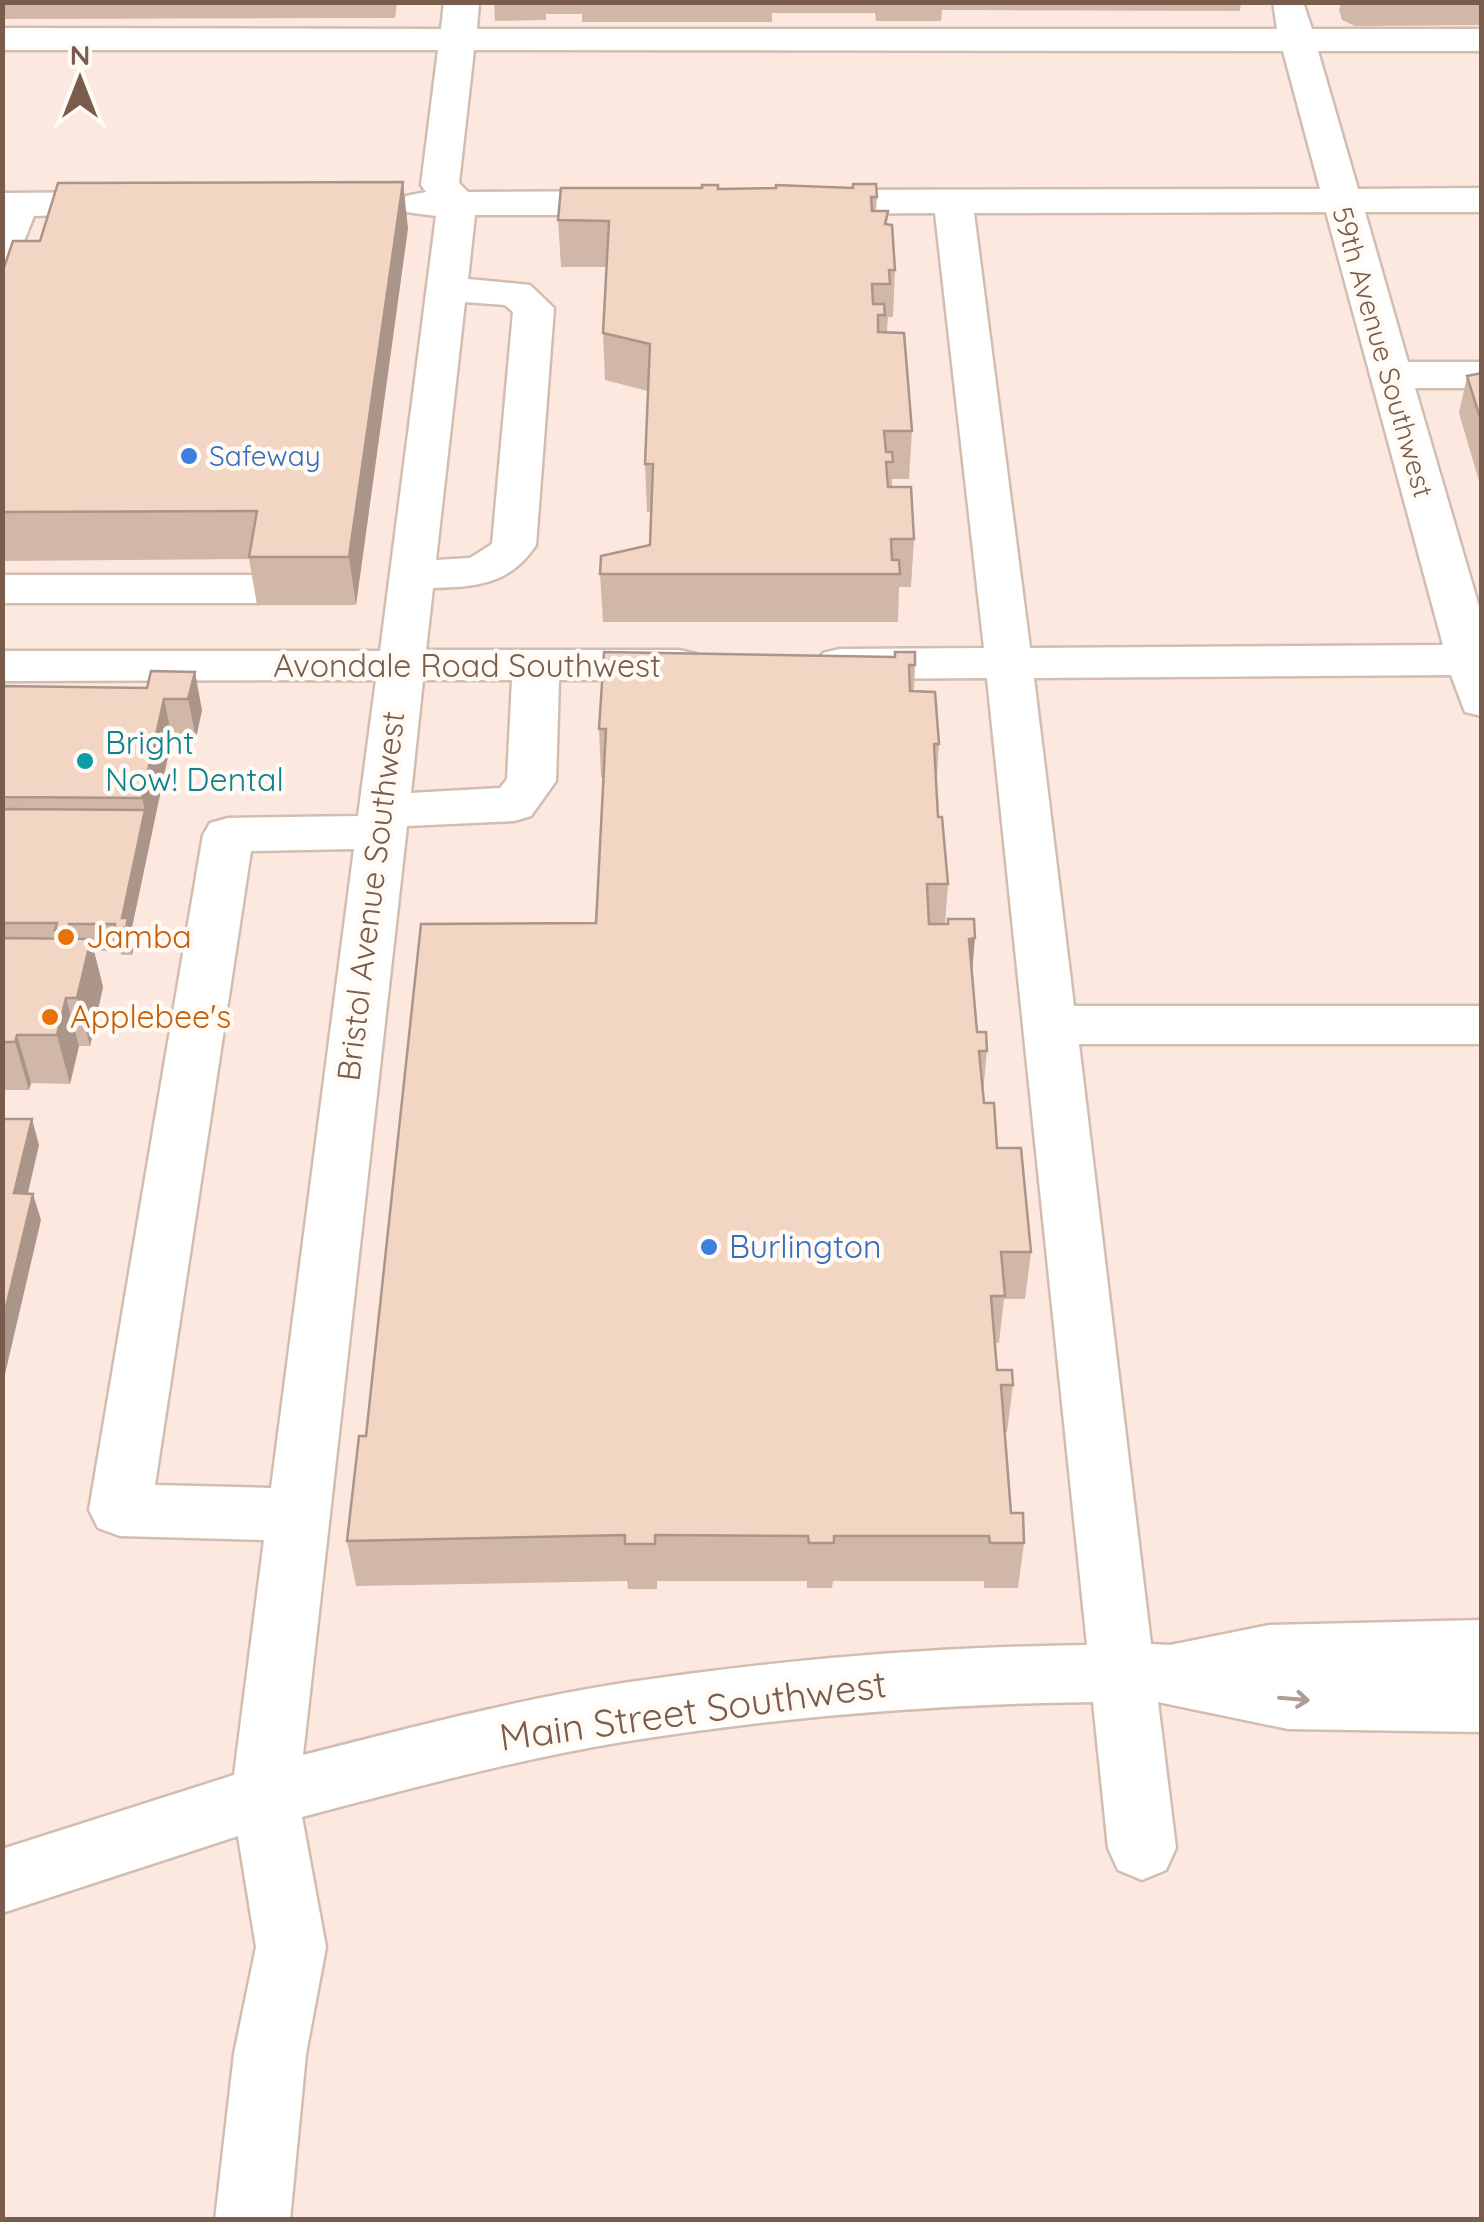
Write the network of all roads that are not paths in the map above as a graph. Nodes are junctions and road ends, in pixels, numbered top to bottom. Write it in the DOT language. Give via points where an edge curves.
graph roads {
  1 [pos="1287,2"];
  2 [pos="459,22"];
  3 [pos="2,39"];
  4 [pos="1296,39"];
  5 [pos="1482,40"];
  6 [pos="1482,200"];
  7 [pos="1341,201"];
  8 [pos="755,202"];
  9 [pos="953,202"];
  10 [pos="672,203"];
  11 [pos="169,204"];
  12 [pos="387,204"];
  13 [pos="457,204"];
  14 [pos="10,205"];
  15 [pos="2,253"];
  16 [pos="446,288"];
  17 [pos="1390,375"];
  18 [pos="1482,375"];
  19 [pos="410,574"];
  20 [pos="2,589"];
  21 [pos="259,590"];
  22 [pos="803,664"];
  23 [pos="1009,664"];
  24 [pos="727,665"];
  25 [pos="2,666"];
  26 [pos="398,666"];
  27 [pos="536,666"];
  28 [pos="1476,681"];
  29 [pos="380,822"];
  30 [pos="1049,1025"];
  31 [pos="1482,1025"];
  32 [pos="298,1515"];
  33 [pos="1482,1648"];
  34 [pos="1143,1672"];
  35 [pos="1482,1703"];
  36 [pos="266,1796"];
  37 [pos="1142,1848"];
  38 [pos="2,1881"];
  39 [pos="252,2220"];
  1 -- 4 [label="street, 59th Avenue Southwest"];
  2 -- 3 [label="street"];
  2 -- 4 [label="street"];
  2 -- 13 [label="street, Bristol Avenue Southwest" via="440,186"];
  4 -- 5 [label="street"];
  4 -- 7 [label="street, 59th Avenue Southwest"];
  6 -- 7 [label="street"];
  7 -- 9 [label="street"];
  7 -- 17 [label="street, 59th Avenue Southwest"];
  8 -- 9 [label="street"];
  9 -- 23 [label="street"];
  10 -- 13 [label="street"];
  11 -- 14 [label="street"];
  12 -- 13 [label="street"];
  13 -- 16 [label="street, Bristol Avenue Southwest"];
  14 -- 15 [label="street"];
  16 -- 19 [label="street, Bristol Avenue Southwest"];
  16 -- 19 [label="street" via="516,294 534,308 514,544 508,557 487,569"];
  17 -- 18 [label="street"];
  17 -- 28 [label="street, 59th Avenue Southwest"];
  19 -- 26 [label="street, Bristol Avenue Southwest"];
  20 -- 21 [label="street"];
  22 -- 23 [label="street"];
  23 -- 28 [label="street"];
  23 -- 30 [label="street"];
  24 -- 27 [label="street, Avondale Road Southwest"];
  25 -- 26 [label="street, Avondale Road Southwest"];
  26 -- 27 [label="street, Avondale Road Southwest"];
  26 -- 29 [label="street, Bristol Avenue Southwest"];
  27 -- 29 [label="street" via="531,781 514,804"];
  29 -- 32 [label="street, Bristol Avenue Southwest"];
  29 -- 32 [label="street" via="228,835 120,1510"];
  30 -- 31 [label="street"];
  30 -- 34 [label="street"];
  32 -- 36 [label="street, Bristol Avenue Southwest"];
  33 -- 34 [label="street, Main Street Southwest" via="1269,1653"];
  34 -- 35 [label="street, Main Street Southwest, one-way" via="1288,1700"];
  34 -- 36 [label="street, Main Street Southwest" via="827,1686 622,1713 444,1749"];
  34 -- 37 [label="street"];
  36 -- 38 [label="street, Main Street Southwest"];
  36 -- 39 [label="street, Bristol Avenue Southwest" via="291,1947 270,2054"];
}
